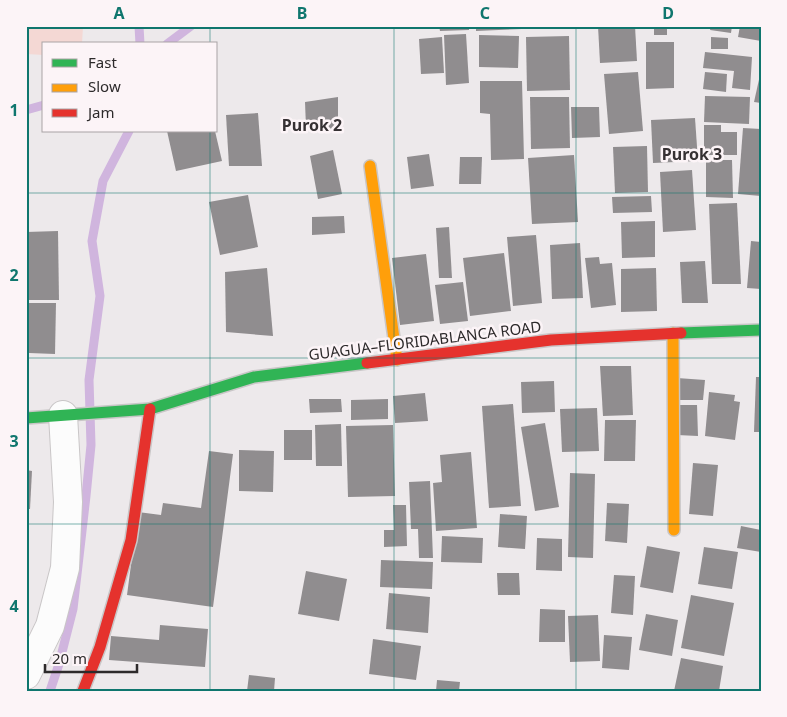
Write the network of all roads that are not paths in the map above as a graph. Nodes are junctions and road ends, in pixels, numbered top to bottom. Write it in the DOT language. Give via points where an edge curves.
graph roads {
  1 [pos="370,166"];
  2 [pos="761,330"];
  3 [pos="673,332"];
  4 [pos="396,360"];
  5 [pos="150,409"];
  6 [pos="68,415"];
  7 [pos="26,418"];
  8 [pos="674,530"];
  9 [pos="26,676"];
  10 [pos="83,691"];
  1 -- 4 [label="main road"];
  2 -- 3 [label="main road, GUAGUA–FLORIDABLANCA ROAD"];
  3 -- 4 [label="main road, GUAGUA–FLORIDABLANCA ROAD" via="551,340"];
  3 -- 8 [label="main road"];
  4 -- 5 [label="main road, GUAGUA–FLORIDABLANCA ROAD" via="254,377"];
  5 -- 6 [label="main road, GUAGUA–FLORIDABLANCA ROAD"];
  5 -- 10 [label="main road" via="131,540 100,647"];
  6 -- 7 [label="main road, GUAGUA–FLORIDABLANCA ROAD"];
  6 -- 9 [label="street" via="65,568 50,626"];
}
